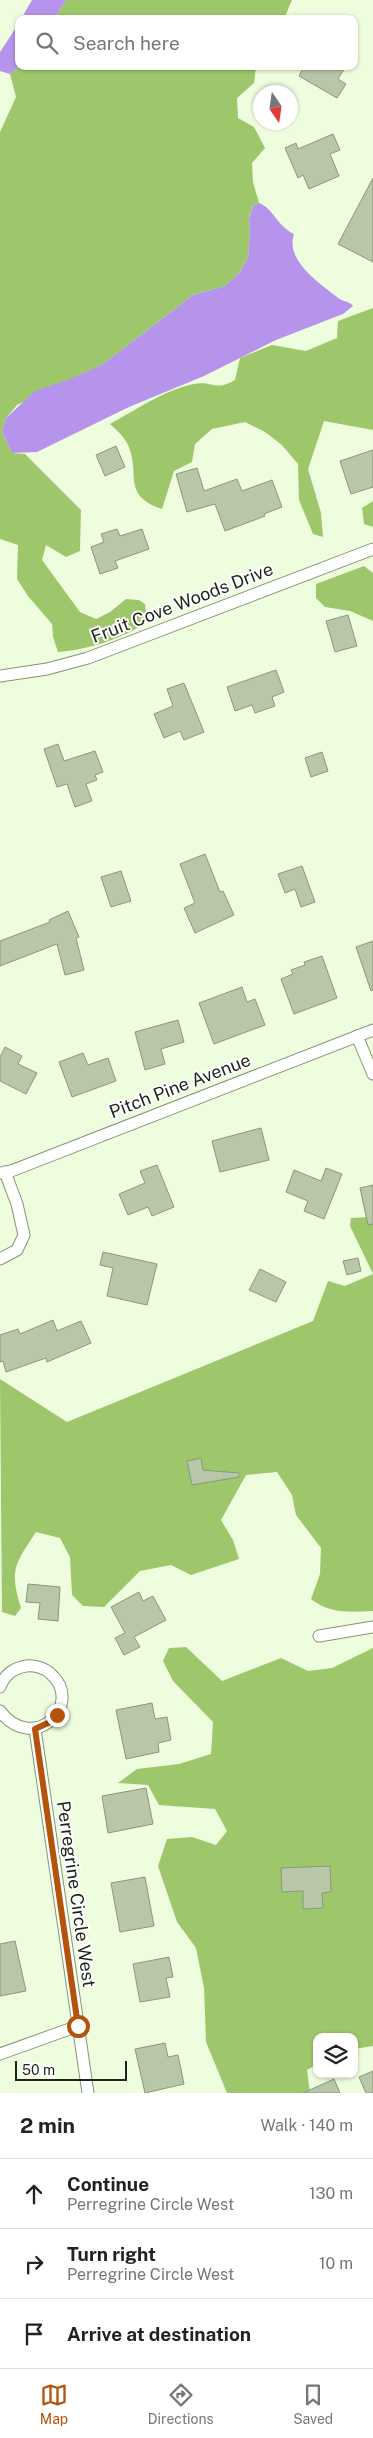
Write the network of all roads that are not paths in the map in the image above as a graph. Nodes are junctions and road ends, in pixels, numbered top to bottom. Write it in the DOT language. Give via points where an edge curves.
graph roads {
  1 [pos="373,549"];
  2 [pos="0,676"];
  3 [pos="373,1030"];
  4 [pos="357,1036"];
  5 [pos="373,1074"];
  6 [pos="3,1172"];
  7 [pos="0,1259"];
  8 [pos="373,1628"];
  9 [pos="319,1636"];
  10 [pos="0,1687"];
  11 [pos="0,1711"];
  12 [pos="35,1729"];
  13 [pos="78,2026"];
  14 [pos="0,2054"];
  15 [pos="88,2093"];
  1 -- 2 [label="street, Fruit Cove Woods Drive" via="88,658 47,669"];
  3 -- 4 [label="street, Pitch Pine Avenue"];
  4 -- 5 [label="street"];
  4 -- 6 [label="street, Pitch Pine Avenue"];
  6 -- 7 [label="street" via="17,1204 24,1235 16,1250"];
  8 -- 9 [label="street"];
  10 -- 12 [label="street" via="8,1674 25,1666 40,1667 55,1677 62,1692 57,1715 48,1724"];
  11 -- 12 [label="street" via="14,1725"];
  12 -- 13 [label="street, Perregrine Circle West"];
  13 -- 14 [label="street"];
  13 -- 15 [label="street, Perregrine Circle West"];
}
